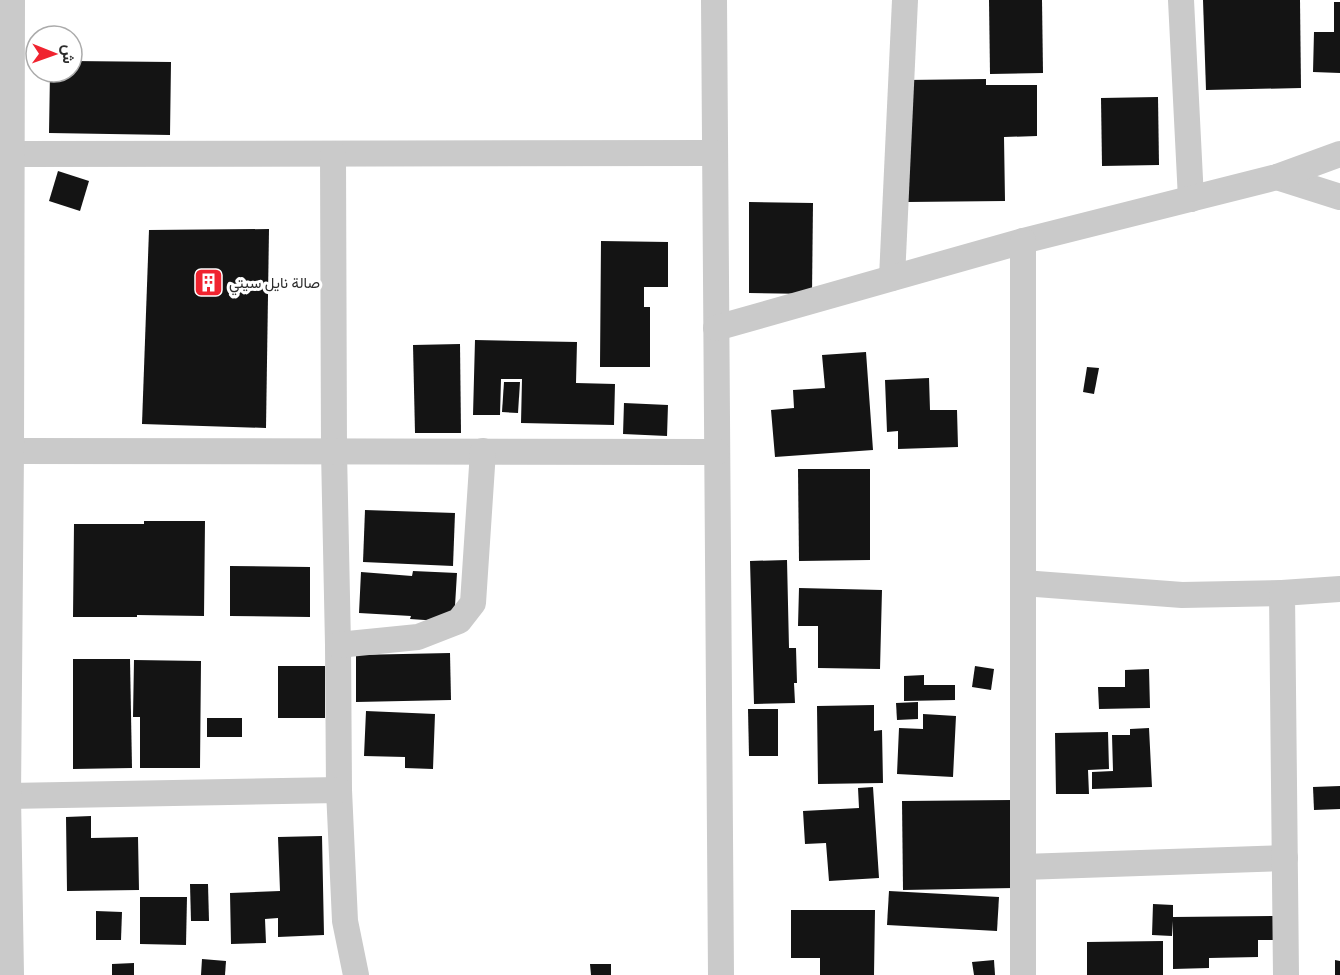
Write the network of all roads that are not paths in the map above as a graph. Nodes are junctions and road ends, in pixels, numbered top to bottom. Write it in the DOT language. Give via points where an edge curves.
graph roads {
  1 [pos="12,0"];
  2 [pos="714,0"];
  3 [pos="906,0"];
  4 [pos="1181,0"];
  5 [pos="715,153"];
  6 [pos="12,154"];
  7 [pos="333,154"];
  8 [pos="1340,154"];
  9 [pos="1277,177"];
  10 [pos="1340,197"];
  11 [pos="1191,199"];
  12 [pos="1023,241"];
  13 [pos="892,278"];
  14 [pos="716,328"];
  15 [pos="6,419"];
  16 [pos="11,451"];
  17 [pos="334,451"];
  18 [pos="483,451"];
  19 [pos="717,452"];
  20 [pos="1023,583"];
  21 [pos="1340,589"];
  22 [pos="1282,593"];
  23 [pos="338,645"];
  24 [pos="339,790"];
  25 [pos="8,796"];
  26 [pos="1285,858"];
  27 [pos="1023,867"];
  28 [pos="10,975"];
  29 [pos="356,975"];
  30 [pos="721,975"];
  31 [pos="1023,975"];
  32 [pos="1286,975"];
  1 -- 6 [label="street"];
  2 -- 5 [label="street"];
  3 -- 13 [label="street"];
  4 -- 11 [label="street"];
  5 -- 7 [label="street"];
  5 -- 14 [label="street"];
  6 -- 7 [label="street"];
  6 -- 15 [label="street"];
  7 -- 17 [label="street"];
  8 -- 9 [label="street"];
  9 -- 10 [label="street"];
  9 -- 11 [label="street"];
  11 -- 12 [label="street"];
  12 -- 13 [label="street"];
  12 -- 20 [label="street"];
  13 -- 14 [label="street"];
  14 -- 19 [label="street"];
  15 -- 16 [label="street"];
  16 -- 17 [label="street"];
  16 -- 25 [label="street"];
  17 -- 18 [label="street"];
  17 -- 23 [label="street"];
  18 -- 19 [label="street"];
  18 -- 23 [label="street" via="473,603 459,621 418,637"];
  19 -- 30 [label="street"];
  20 -- 22 [label="street" via="1182,595"];
  20 -- 27 [label="street"];
  21 -- 22 [label="street"];
  22 -- 26 [label="street"];
  23 -- 24 [label="street"];
  24 -- 25 [label="street"];
  24 -- 29 [label="street" via="345,921"];
  25 -- 28 [label="street"];
  26 -- 27 [label="street"];
  26 -- 32 [label="street"];
  27 -- 31 [label="street"];
}
